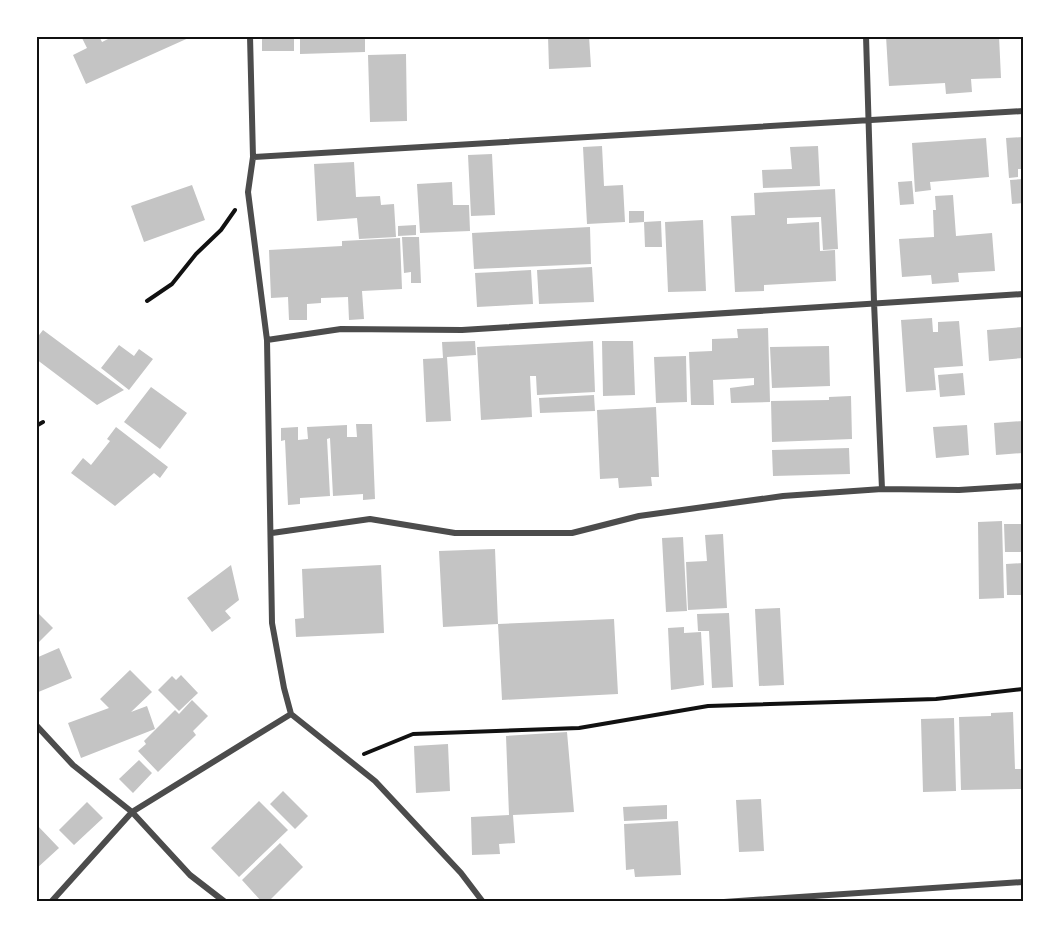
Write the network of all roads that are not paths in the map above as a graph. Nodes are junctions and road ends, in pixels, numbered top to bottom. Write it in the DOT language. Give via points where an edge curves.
graph roads {
  1 [pos="250,36"];
  2 [pos="866,36"];
  3 [pos="1023,111"];
  4 [pos="870,120"];
  5 [pos="253,157"];
  6 [pos="1023,294"];
  7 [pos="874,302"];
  8 [pos="267,340"];
  9 [pos="1023,486"];
  10 [pos="882,489"];
  11 [pos="272,533"];
  12 [pos="291,714"];
  13 [pos="36,725"];
  14 [pos="132,812"];
  15 [pos="1023,882"];
  16 [pos="51,902"];
  17 [pos="225,902"];
  18 [pos="483,902"];
  19 [pos="724,902"];
  1 -- 5 [label="street"];
  2 -- 4 [label="street"];
  3 -- 4 [label="street"];
  4 -- 5 [label="street"];
  4 -- 7 [label="street"];
  5 -- 8 [label="street" via="248,192"];
  6 -- 7 [label="street"];
  7 -- 8 [label="street" via="462,330 341,329"];
  7 -- 10 [label="street"];
  8 -- 11 [label="street"];
  9 -- 10 [label="street"];
  10 -- 11 [label="street" via="783,496 650,515 572,533 455,533 370,519"];
  11 -- 12 [label="street" via="273,623"];
  12 -- 14 [label="street"];
  12 -- 18 [label="street" via="375,781"];
  13 -- 14 [label="street" via="73,765"];
  14 -- 16 [label="street"];
  14 -- 17 [label="street" via="190,875"];
  15 -- 19 [label="street"];
}
